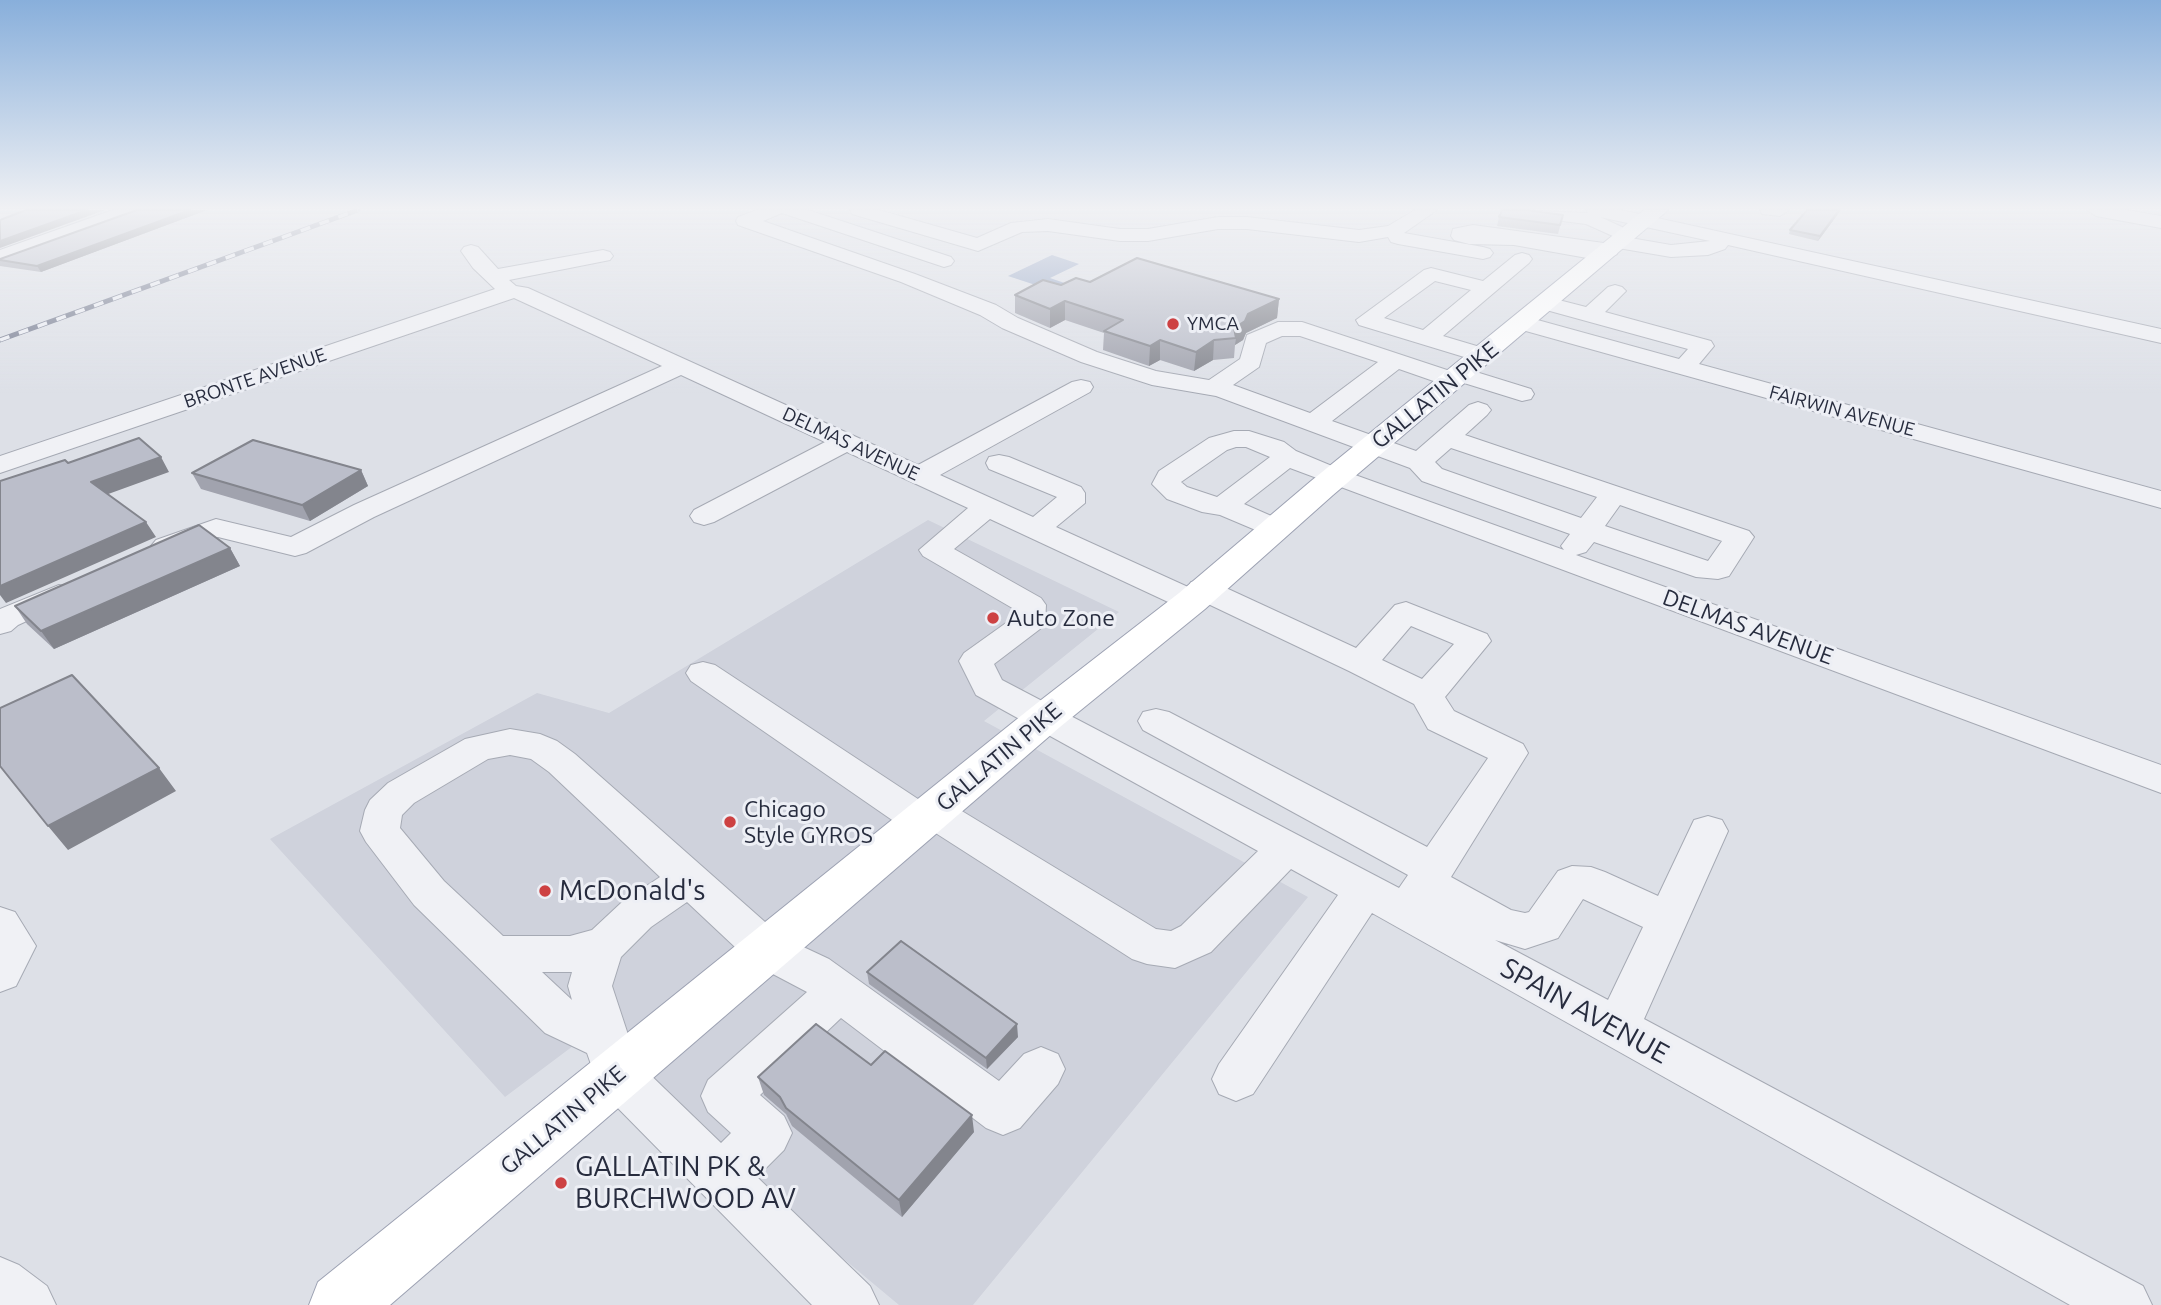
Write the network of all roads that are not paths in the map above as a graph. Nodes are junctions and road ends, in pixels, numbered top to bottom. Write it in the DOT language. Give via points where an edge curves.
graph roads {
  1 [pos="488,271"];
  2 [pos="550,271"];
  3 [pos="887,271"];
  4 [pos="923,271"];
  5 [pos="1508,271"];
  6 [pos="1585,271"];
  7 [pos="1868,271"];
  8 [pos="908,278"];
  9 [pos="503,284"];
  10 [pos="1487,288"];
  11 [pos="1615,291"];
  12 [pos="1547,303"];
  13 [pos="1590,315"];
  14 [pos="1523,323"];
  15 [pos="2161,336"];
  16 [pos="1426,338"];
  17 [pos="1482,355"];
  18 [pos="1396,360"];
  19 [pos="681,366"];
  20 [pos="1684,367"];
  21 [pos="1457,377"];
  22 [pos="1081,387"];
  23 [pos="1213,388"];
  24 [pos="1522,394"];
  25 [pos="1419,408"];
  26 [pos="1312,424"];
  27 [pos="1462,425"];
  28 [pos="846,442"];
  29 [pos="1372,446"];
  30 [pos="1287,457"];
  31 [pos="1420,462"];
  32 [pos="999,463"];
  33 [pos="0,465"];
  34 [pos="919,475"];
  35 [pos="1334,478"];
  36 [pos="1614,494"];
  37 [pos="2161,500"];
  38 [pos="1224,506"];
  39 [pos="987,507"];
  40 [pos="704,516"];
  41 [pos="1035,528"];
  42 [pos="1275,528"];
  43 [pos="1587,530"];
  44 [pos="148,554"];
  45 [pos="1566,560"];
  46 [pos="84,583"];
  47 [pos="1197,595"];
  48 [pos="0,624"];
  49 [pos="1362,663"];
  50 [pos="703,673"];
  51 [pos="1427,696"];
  52 [pos="1046,717"];
  53 [pos="1156,721"];
  54 [pos="2161,779"];
  55 [pos="928,816"];
  56 [pos="1708,831"];
  57 [pos="1286,848"];
  58 [pos="689,878"];
  59 [pos="1422,888"];
  60 [pos="1364,891"];
  61 [pos="1667,919"];
  62 [pos="0,924"];
  63 [pos="606,944"];
  64 [pos="767,950"];
  65 [pos="494,954"];
  66 [pos="0,973"];
  67 [pos="839,991"];
  68 [pos="1617,1029"];
  69 [pos="611,1057"];
  70 [pos="1041,1069"];
  71 [pos="1236,1079"];
  72 [pos="721,1177"];
  73 [pos="0,1284"];
  74 [pos="842,1302"];
  75 [pos="28,1305"];
  76 [pos="341,1305"];
  77 [pos="2124,1305"];
  1 -- 9 [label="street"];
  2 -- 9 [label="street, BRONTE AVENUE"];
  3 -- 8 [label="street"];
  4 -- 8 [label="street"];
  5 -- 10 [label="street"];
  6 -- 12 [label="main road, GALLATIN PIKE"];
  7 -- 15 [label="street"];
  8 -- 23 [label="street" via="1089,357 1152,378"];
  9 -- 19 [label="street, DELMAS AVENUE"];
  9 -- 33 [label="street, BRONTE AVENUE"];
  10 -- 16 [label="street"];
  10 -- 16 [label="street" via="1432,274 1367,320"];
  11 -- 13 [label="street"];
  12 -- 13 [label="street"];
  12 -- 14 [label="main road, GALLATIN PIKE"];
  13 -- 20 [label="street" via="1703,346"];
  14 -- 17 [label="main road, GALLATIN PIKE"];
  14 -- 20 [label="street, FAIRWIN AVENUE"];
  16 -- 17 [label="street"];
  17 -- 21 [label="main road, GALLATIN PIKE"];
  18 -- 21 [label="street"];
  18 -- 23 [label="street" via="1302,329 1278,329 1255,340 1251,362"];
  18 -- 26 [label="street"];
  19 -- 28 [label="street, DELMAS AVENUE"];
  19 -- 44 [label="street" via="295,547 216,528"];
  20 -- 37 [label="street, FAIRWIN AVENUE"];
  21 -- 24 [label="street"];
  21 -- 25 [label="main road, GALLATIN PIKE"];
  22 -- 34 [label="street"];
  23 -- 26 [label="street"];
  25 -- 27 [label="street"];
  25 -- 29 [label="main road, GALLATIN PIKE"];
  26 -- 29 [label="street"];
  27 -- 31 [label="street"];
  27 -- 36 [label="street"];
  28 -- 34 [label="street, DELMAS AVENUE"];
  28 -- 40 [label="street"];
  29 -- 31 [label="street"];
  29 -- 35 [label="main road, GALLATIN PIKE"];
  30 -- 35 [label="street, DELMAS AVENUE"];
  30 -- 38 [label="street"];
  30 -- 38 [label="street, DELMAS AVENUE" via="1249,439 1234,439 1218,444 1168,477 1166,484 1177,493"];
  31 -- 43 [label="street" via="1432,475"];
  32 -- 41 [label="street" via="1071,493 1071,503"];
  34 -- 39 [label="street, DELMAS AVENUE"];
  35 -- 42 [label="main road, GALLATIN PIKE"];
  35 -- 45 [label="street, DELMAS AVENUE"];
  36 -- 43 [label="street"];
  36 -- 43 [label="street" via="1739,537 1718,570 1707,571"];
  38 -- 42 [label="street"];
  39 -- 41 [label="street, DELMAS AVENUE"];
  39 -- 52 [label="street, SPAIN AVENUE" via="934,550 1030,605 1029,622 976,661 988,687"];
  41 -- 47 [label="street, DELMAS AVENUE"];
  42 -- 47 [label="main road, GALLATIN PIKE"];
  43 -- 45 [label="street"];
  45 -- 54 [label="street, DELMAS AVENUE"];
  46 -- 48 [label="street"];
  47 -- 49 [label="street, DELMAS AVENUE"];
  47 -- 52 [label="main road, GALLATIN PIKE"];
  49 -- 51 [label="street, DELMAS AVENUE"];
  49 -- 51 [label="street" via="1406,612 1475,641"];
  50 -- 55 [label="street"];
  51 -- 59 [label="street" via="1441,720 1510,752"];
  52 -- 55 [label="main road, GALLATIN PIKE"];
  52 -- 57 [label="street, SPAIN AVENUE"];
  53 -- 59 [label="street"];
  55 -- 57 [label="street" via="1147,946 1175,950 1196,939"];
  55 -- 64 [label="main road, GALLATIN PIKE"];
  56 -- 61 [label="street"];
  57 -- 60 [label="street, SPAIN AVENUE"];
  58 -- 63 [label="street" via="636,915"];
  58 -- 64 [label="street"];
  58 -- 65 [label="street" via="544,750 510,742 478,748 401,793 384,810 380,831 429,893"];
  59 -- 60 [label="street, SPAIN AVENUE"];
  59 -- 61 [label="street" via="1525,931 1543,926 1572,882 1591,883"];
  59 -- 68 [label="street, SPAIN AVENUE"];
  60 -- 71 [label="street"];
  61 -- 68 [label="street"];
  62 -- 66 [label="street" via="14,946"];
  63 -- 65 [label="street" via="570,954"];
  63 -- 69 [label="street" via="590,986"];
  64 -- 67 [label="street" via="813,972"];
  64 -- 69 [label="main road, GALLATIN PIKE"];
  65 -- 69 [label="street" via="561,1020"];
  67 -- 70 [label="street" via="1003,1112"];
  67 -- 72 [label="street" via="725,1096 767,1133"];
  68 -- 77 [label="street, SPAIN AVENUE"];
  69 -- 72 [label="street"];
  69 -- 76 [label="main road, GALLATIN PIKE"];
  72 -- 74 [label="street"];
  73 -- 75 [label="street"];
}
